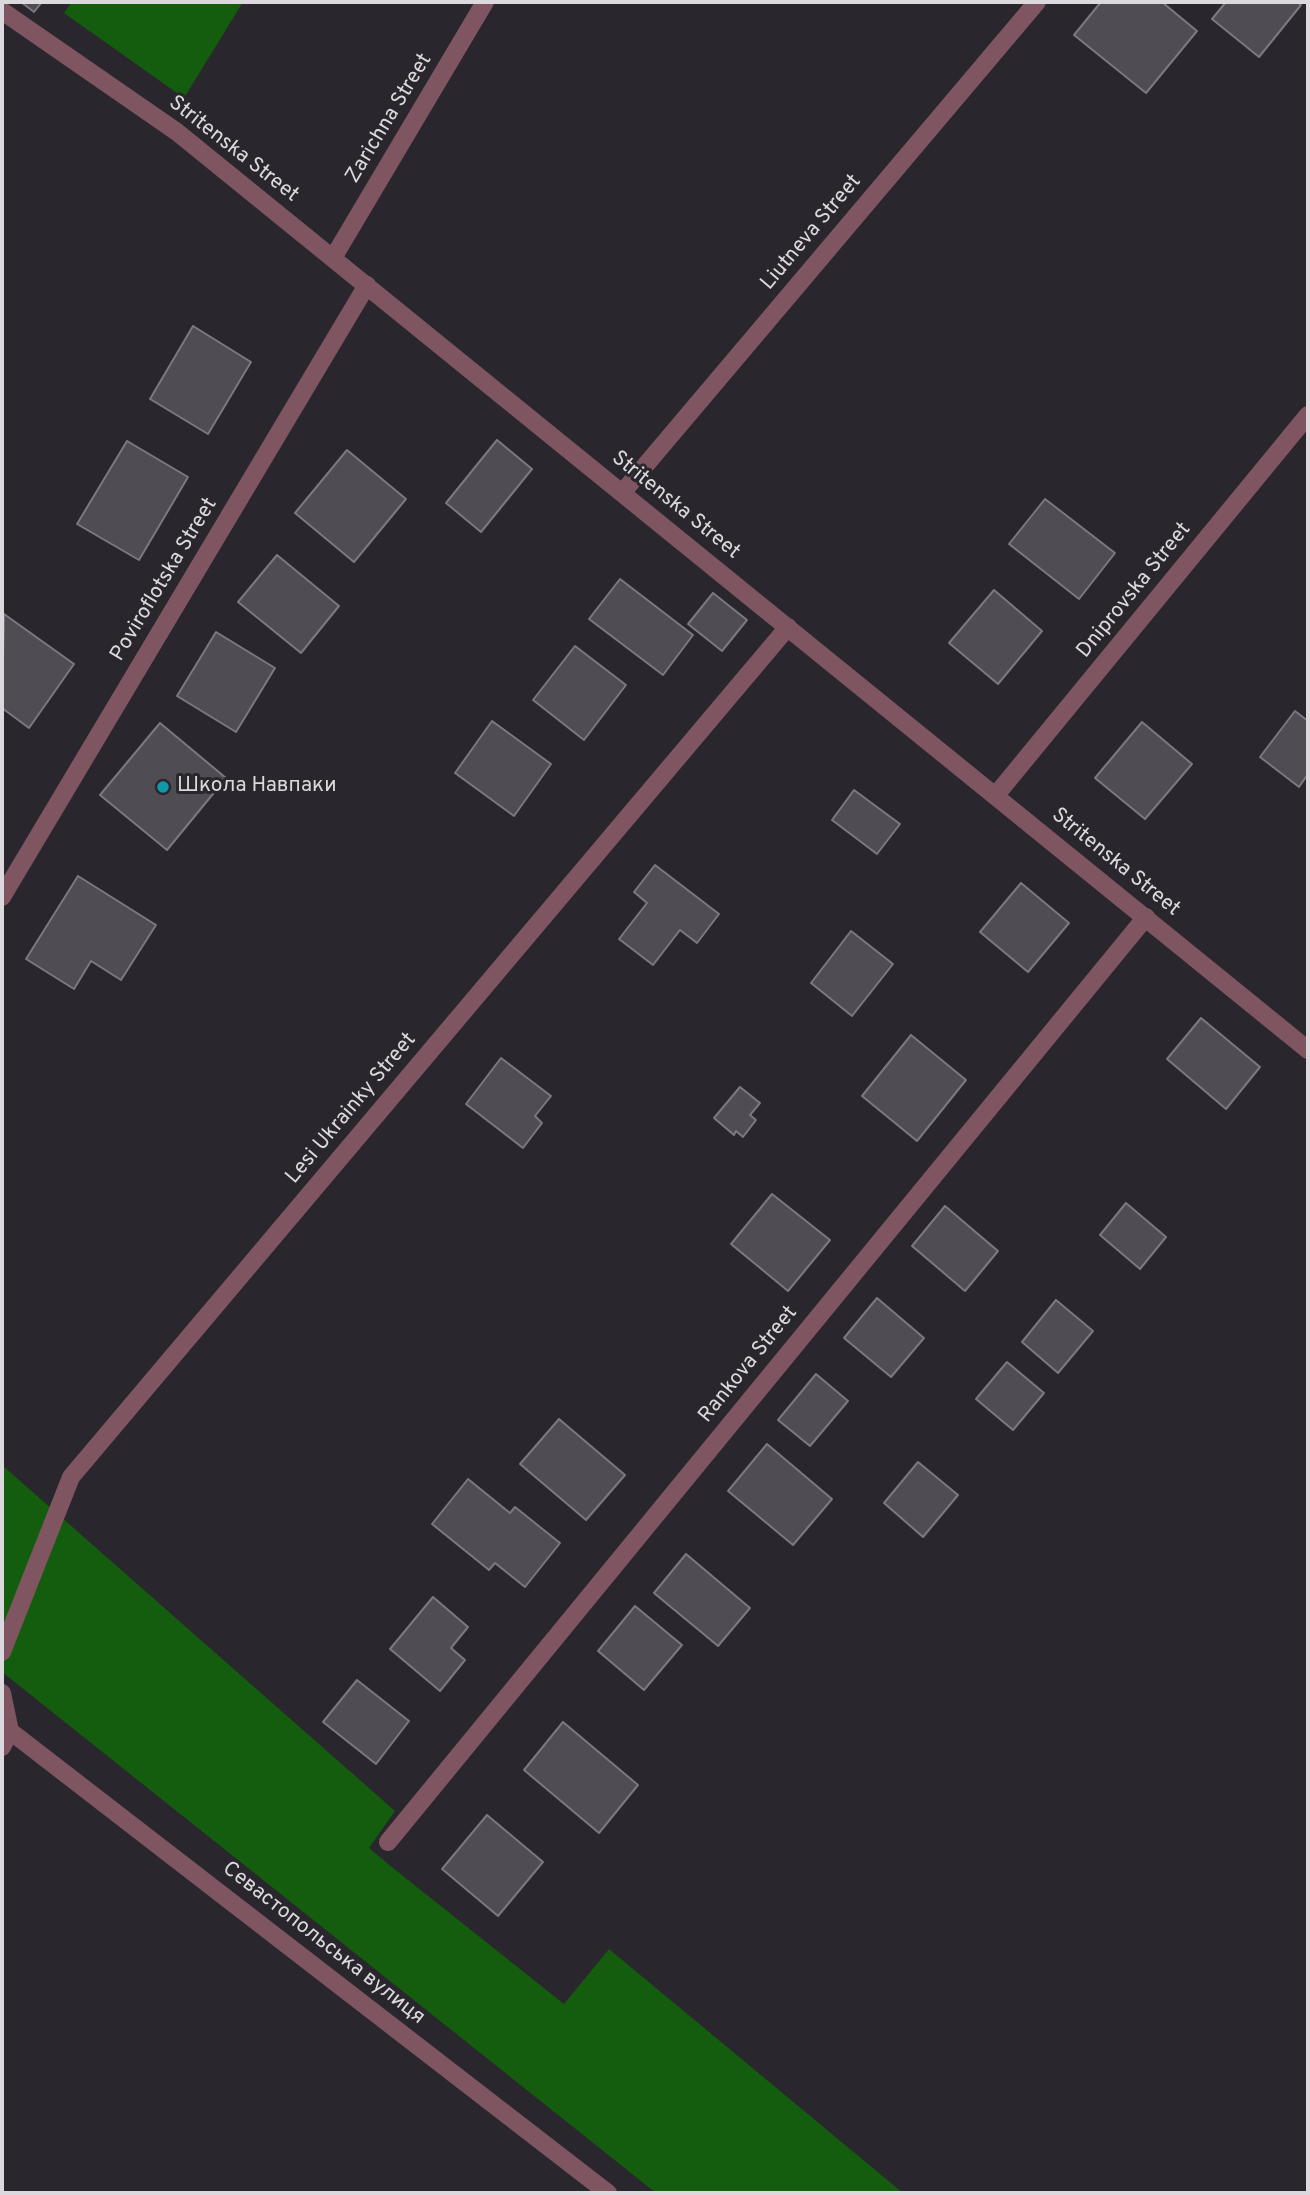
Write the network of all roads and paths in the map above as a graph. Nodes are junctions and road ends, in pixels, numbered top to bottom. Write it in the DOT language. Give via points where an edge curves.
graph roads {
  1 [pos="485,2"];
  2 [pos="1037,2"];
  3 [pos="2,11"];
  4 [pos="333,258"];
  5 [pos="367,285"];
  6 [pos="1308,415"];
  7 [pos="622,493"];
  8 [pos="788,627"];
  9 [pos="996,795"];
  10 [pos="2,897"];
  11 [pos="1146,917"];
  12 [pos="1308,1050"];
  13 [pos="2,1652"];
  14 [pos="2,1693"];
  15 [pos="6,1739"];
  16 [pos="388,1842"];
  17 [pos="608,2193"];
  1 -- 4 [label="street, Zarichna Street"];
  2 -- 7 [label="street, Liutneva Street"];
  3 -- 4 [label="street, Stritenska Street" via="177,132"];
  4 -- 5 [label="street, Stritenska Street"];
  5 -- 7 [label="street, Stritenska Street"];
  5 -- 10 [label="street, Poviroflotska Street"];
  6 -- 9 [label="street, Dniprovska Street"];
  7 -- 8 [label="street, Stritenska Street"];
  8 -- 9 [label="street, Stritenska Street"];
  8 -- 13 [label="street, Lesi Ukrainky Street" via="71,1477"];
  9 -- 11 [label="street, Stritenska Street"];
  11 -- 12 [label="street, Stritenska Street"];
  11 -- 16 [label="street, Rankova Street"];
  14 -- 15 [label="street"];
  15 -- 17 [label="street, Севастопольська вулиця"];
}
